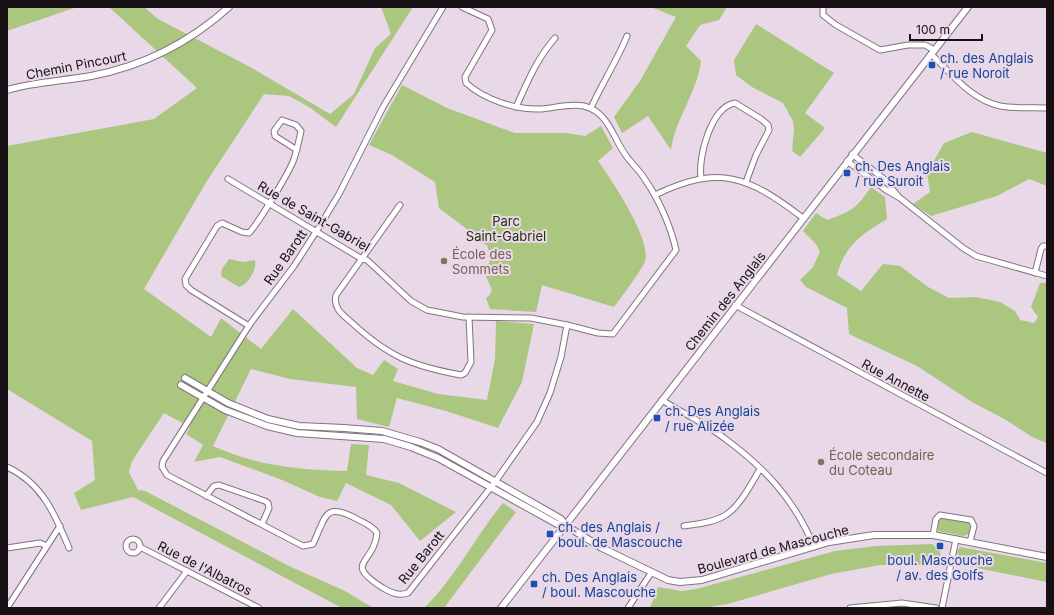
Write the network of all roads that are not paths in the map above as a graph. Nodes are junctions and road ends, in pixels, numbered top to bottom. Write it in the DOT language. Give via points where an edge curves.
graph roads {
  1 [pos="229,7"];
  2 [pos="443,7"];
  3 [pos="823,7"];
  4 [pos="968,7"];
  5 [pos="464,8"];
  6 [pos="627,36"];
  7 [pos="555,38"];
  8 [pos="933,52"];
  9 [pos="7,90"];
  10 [pos="516,107"];
  11 [pos="591,108"];
  12 [pos="1047,108"];
  13 [pos="297,150"];
  14 [pos="852,154"];
  15 [pos="848,161"];
  16 [pos="701,177"];
  17 [pos="228,179"];
  18 [pos="746,182"];
  19 [pos="655,195"];
  20 [pos="900,198"];
  21 [pos="269,202"];
  22 [pos="400,205"];
  23 [pos="803,218"];
  24 [pos="316,231"];
  25 [pos="1047,246"];
  26 [pos="362,259"];
  27 [pos="1035,273"];
  28 [pos="1047,276"];
  29 [pos="735,305"];
  30 [pos="469,317"];
  31 [pos="567,325"];
  32 [pos="249,326"];
  33 [pos="185,378"];
  34 [pos="181,385"];
  35 [pos="208,392"];
  36 [pos="204,399"];
  37 [pos="662,400"];
  38 [pos="8,468"];
  39 [pos="760,469"];
  40 [pos="1047,473"];
  41 [pos="495,482"];
  42 [pos="490,488"];
  43 [pos="206,496"];
  44 [pos="262,524"];
  45 [pos="565,525"];
  46 [pos="60,526"];
  47 [pos="684,526"];
  48 [pos="933,535"];
  49 [pos="956,539"];
  50 [pos="970,542"];
  51 [pos="47,546"];
  52 [pos="814,546"];
  53 [pos="140,547"];
  54 [pos="7,548"];
  55 [pos="69,548"];
  56 [pos="1047,557"];
  57 [pos="187,572"];
  58 [pos="651,573"];
  59 [pos="7,608"];
  60 [pos="159,608"];
  61 [pos="259,608"];
  62 [pos="500,608"];
  63 [pos="628,608"];
  64 [pos="850,608"];
  65 [pos="936,608"];
  66 [pos="942,608"];
  1 -- 9 [label="street, Chemin Pincourt" via="192,37 146,61 96,75"];
  2 -- 24 [label="street, Rue Barott" via="383,107 339,194"];
  3 -- 8 [label="street" via="823,16 880,50 908,45 925,46"];
  4 -- 8 [label="street, Chemin des Anglais"];
  5 -- 10 [label="street" via="488,19 492,30 465,77 466,83 496,101"];
  6 -- 11 [label="street"];
  7 -- 10 [label="street" via="541,54"];
  8 -- 12 [label="street" via="973,94 986,101 1013,107"];
  8 -- 14 [label="street, Chemin des Anglais"];
  10 -- 11 [label="street" via="541,109 573,105"];
  11 -- 19 [label="street, Rue de Saint-Gabriel" via="608,122 627,157"];
  13 -- 13 [label="street" via="301,131 282,120 274,131 275,136"];
  13 -- 21 [label="street" via="294,160"];
  14 -- 15 [label="street, Chemin des Anglais"];
  14 -- 20 [label="street" via="884,179"];
  15 -- 20 [label="street"];
  15 -- 23 [label="street, Chemin des Anglais"];
  16 -- 18 [label="street" via="720,177"];
  16 -- 18 [label="street" via="704,143 711,125 729,104 735,103 761,119 768,125 769,130"];
  16 -- 19 [label="street"];
  17 -- 21 [label="street, Rue de Saint-Gabriel"];
  18 -- 23 [label="street"];
  19 -- 31 [label="street, Rue de Saint-Gabriel" via="674,240 674,255 613,334"];
  20 -- 27 [label="street" via="976,256"];
  21 -- 24 [label="street, Rue de Saint-Gabriel"];
  21 -- 32 [label="street" via="249,233 222,223 217,226 186,279 186,285 191,290"];
  22 -- 26 [label="street"];
  23 -- 29 [label="street, Chemin des Anglais"];
  24 -- 26 [label="street, Rue de Saint-Gabriel"];
  24 -- 32 [label="street, Rue Barott" via="294,266"];
  25 -- 27 [label="street" via="1041,249"];
  26 -- 30 [label="street, Rue de Saint-Gabriel" via="370,262 420,307 443,314"];
  26 -- 30 [label="street" via="336,295 337,309 390,354 432,370 461,375 471,362"];
  27 -- 28 [label="street"];
  29 -- 37 [label="street, Chemin des Anglais"];
  29 -- 40 [label="street, Rue Annette"];
  30 -- 31 [label="street, Rue de Saint-Gabriel" via="531,318"];
  31 -- 41 [label="street, Rue Barott" via="561,357 543,410"];
  32 -- 35 [label="street, Rue Barott"];
  33 -- 35 [label="street, Boulevard de Mascouche"];
  34 -- 36 [label="street, Boulevard de Mascouche"];
  35 -- 36 [label="street, Rue Barott"];
  35 -- 41 [label="street, Boulevard de Mascouche" via="247,412 299,426 365,429 402,436 438,449"];
  36 -- 42 [label="street, Boulevard de Mascouche" via="239,416 288,431 384,439 411,447 438,458"];
  36 -- 43 [label="street, Rue Barott" via="163,460 162,467 168,475"];
  37 -- 39 [label="street" via="724,438"];
  37 -- 45 [label="street, Chemin des Anglais"];
  38 -- 46 [label="street" via="25,476 36,486 56,515"];
  39 -- 47 [label="street" via="736,505 725,516"];
  39 -- 52 [label="street" via="786,494"];
  41 -- 42 [label="street, Rue Barott"];
  41 -- 45 [label="street, Boulevard de Mascouche" via="549,512"];
  42 -- 44 [label="street, Rue Barott" via="408,593 400,596 362,572 361,566 377,533 367,524 342,511 334,510 328,514 313,544 307,547"];
  42 -- 45 [label="street, Boulevard de Mascouche" via="557,524"];
  43 -- 44 [label="street, Rue Barott"];
  43 -- 44 [label="street" via="214,486 219,485 265,501 269,508"];
  45 -- 58 [label="street, Boulevard de Mascouche" via="602,548"];
  45 -- 62 [label="street, Chemin des Anglais"];
  46 -- 51 [label="street"];
  46 -- 55 [label="street"];
  48 -- 49 [label="street, Boulevard de Mascouche"];
  48 -- 50 [label="street" via="936,519 940,515 971,520 974,526"];
  48 -- 52 [label="street, Boulevard de Mascouche" via="866,536"];
  49 -- 50 [label="street, Boulevard de Mascouche"];
  49 -- 66 [label="street"];
  50 -- 56 [label="street, Boulevard de Mascouche"];
  51 -- 54 [label="street" via="40,543"];
  51 -- 59 [label="street"];
  52 -- 58 [label="street, Boulevard de Mascouche" via="702,580 680,582"];
  53 -- 57 [label="street, Rue de l'Albatros"];
  57 -- 60 [label="street"];
  57 -- 61 [label="street, Rue de l'Albatros"];
  58 -- 63 [label="street"];
  64 -- 65 [label="street" via="902,604"];
}
